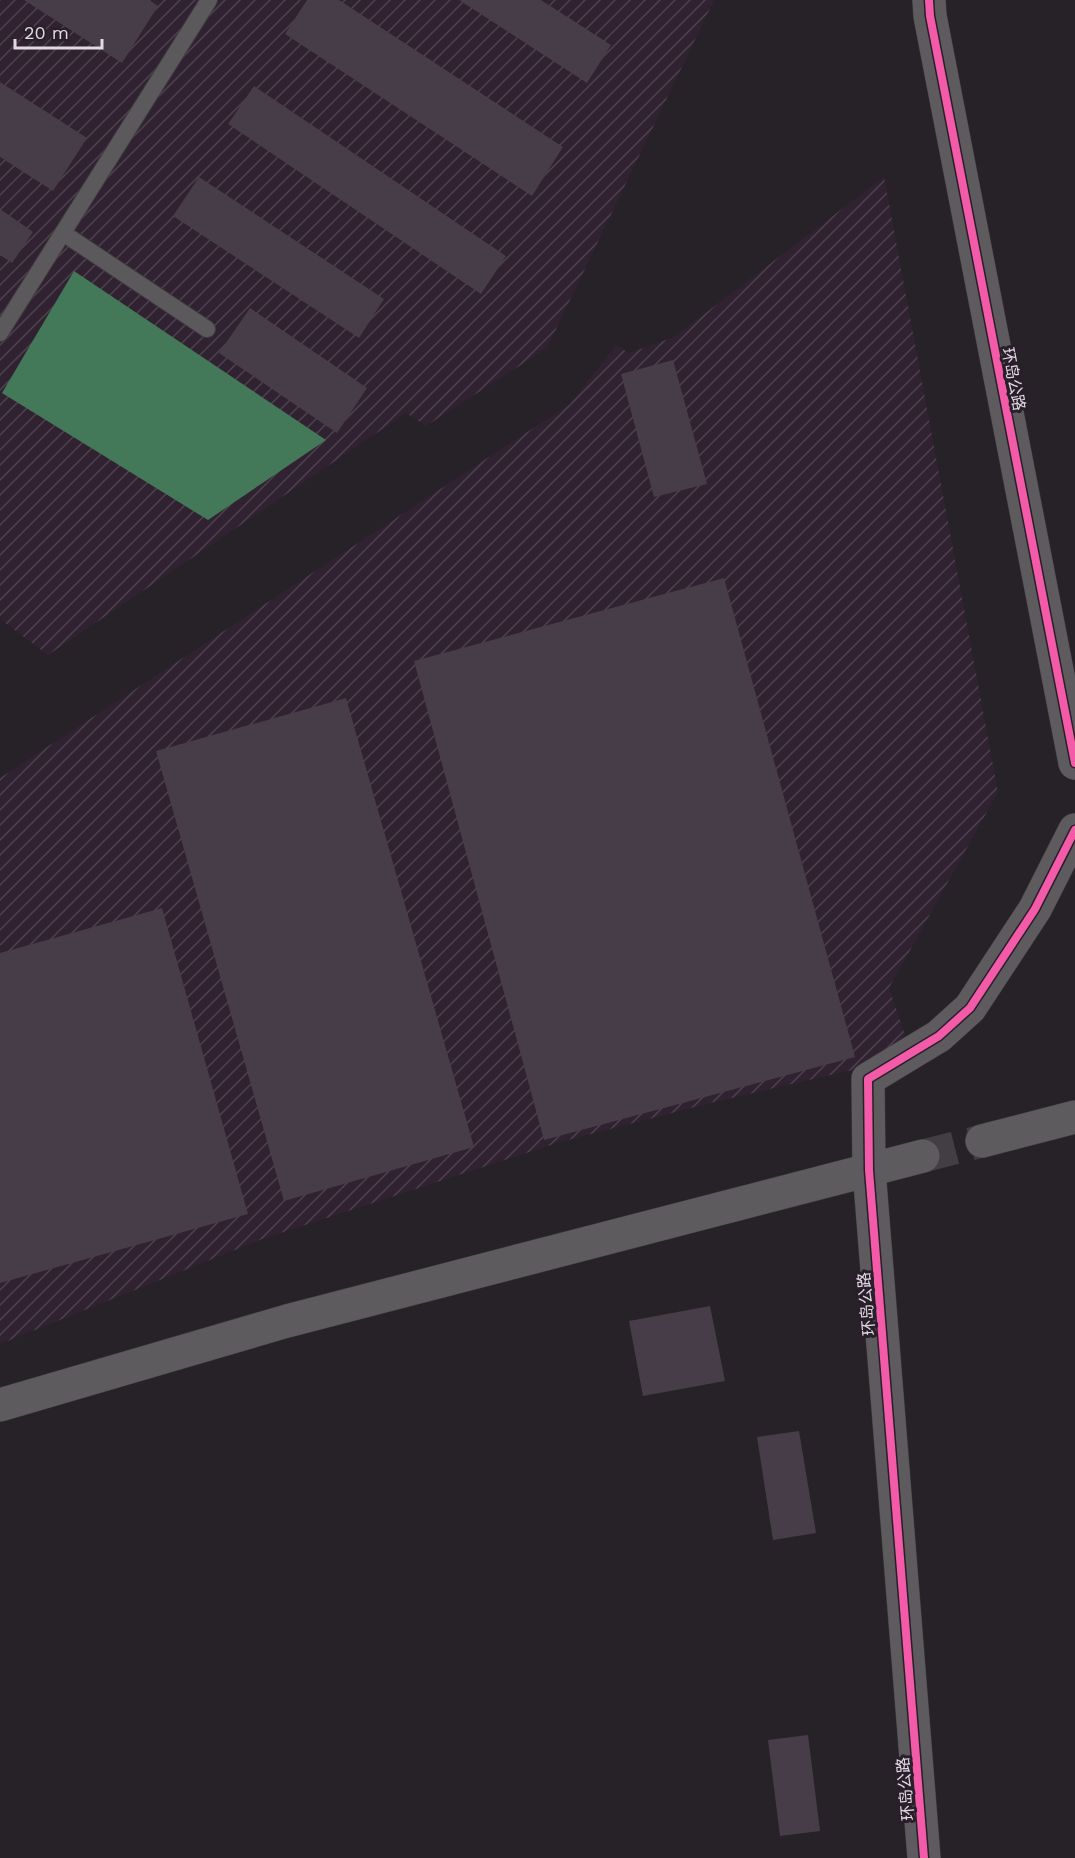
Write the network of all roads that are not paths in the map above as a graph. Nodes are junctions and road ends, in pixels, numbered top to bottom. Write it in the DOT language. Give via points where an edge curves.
graph roads {
  1 [pos="209,0"];
  2 [pos="929,0"];
  3 [pos="63,233"];
  4 [pos="207,329"];
  5 [pos="0,333"];
  6 [pos="1075,764"];
  7 [pos="1075,830"];
  8 [pos="1075,1116"];
  9 [pos="982,1141"];
  10 [pos="923,1156"];
  11 [pos="868,1170"];
  12 [pos="0,1405"];
  13 [pos="924,1858"];
  1 -- 3 [label="lane"];
  2 -- 6 [label="street, 环岛公路"];
  3 -- 4 [label="lane"];
  3 -- 5 [label="lane"];
  7 -- 11 [label="street, 环岛公路" via="1035,909 970,1008 939,1036 868,1079"];
  8 -- 9 [label="street"];
  10 -- 11 [label="street"];
  11 -- 12 [label="street" via="287,1321"];
  11 -- 13 [label="street, 环岛公路"];
}
